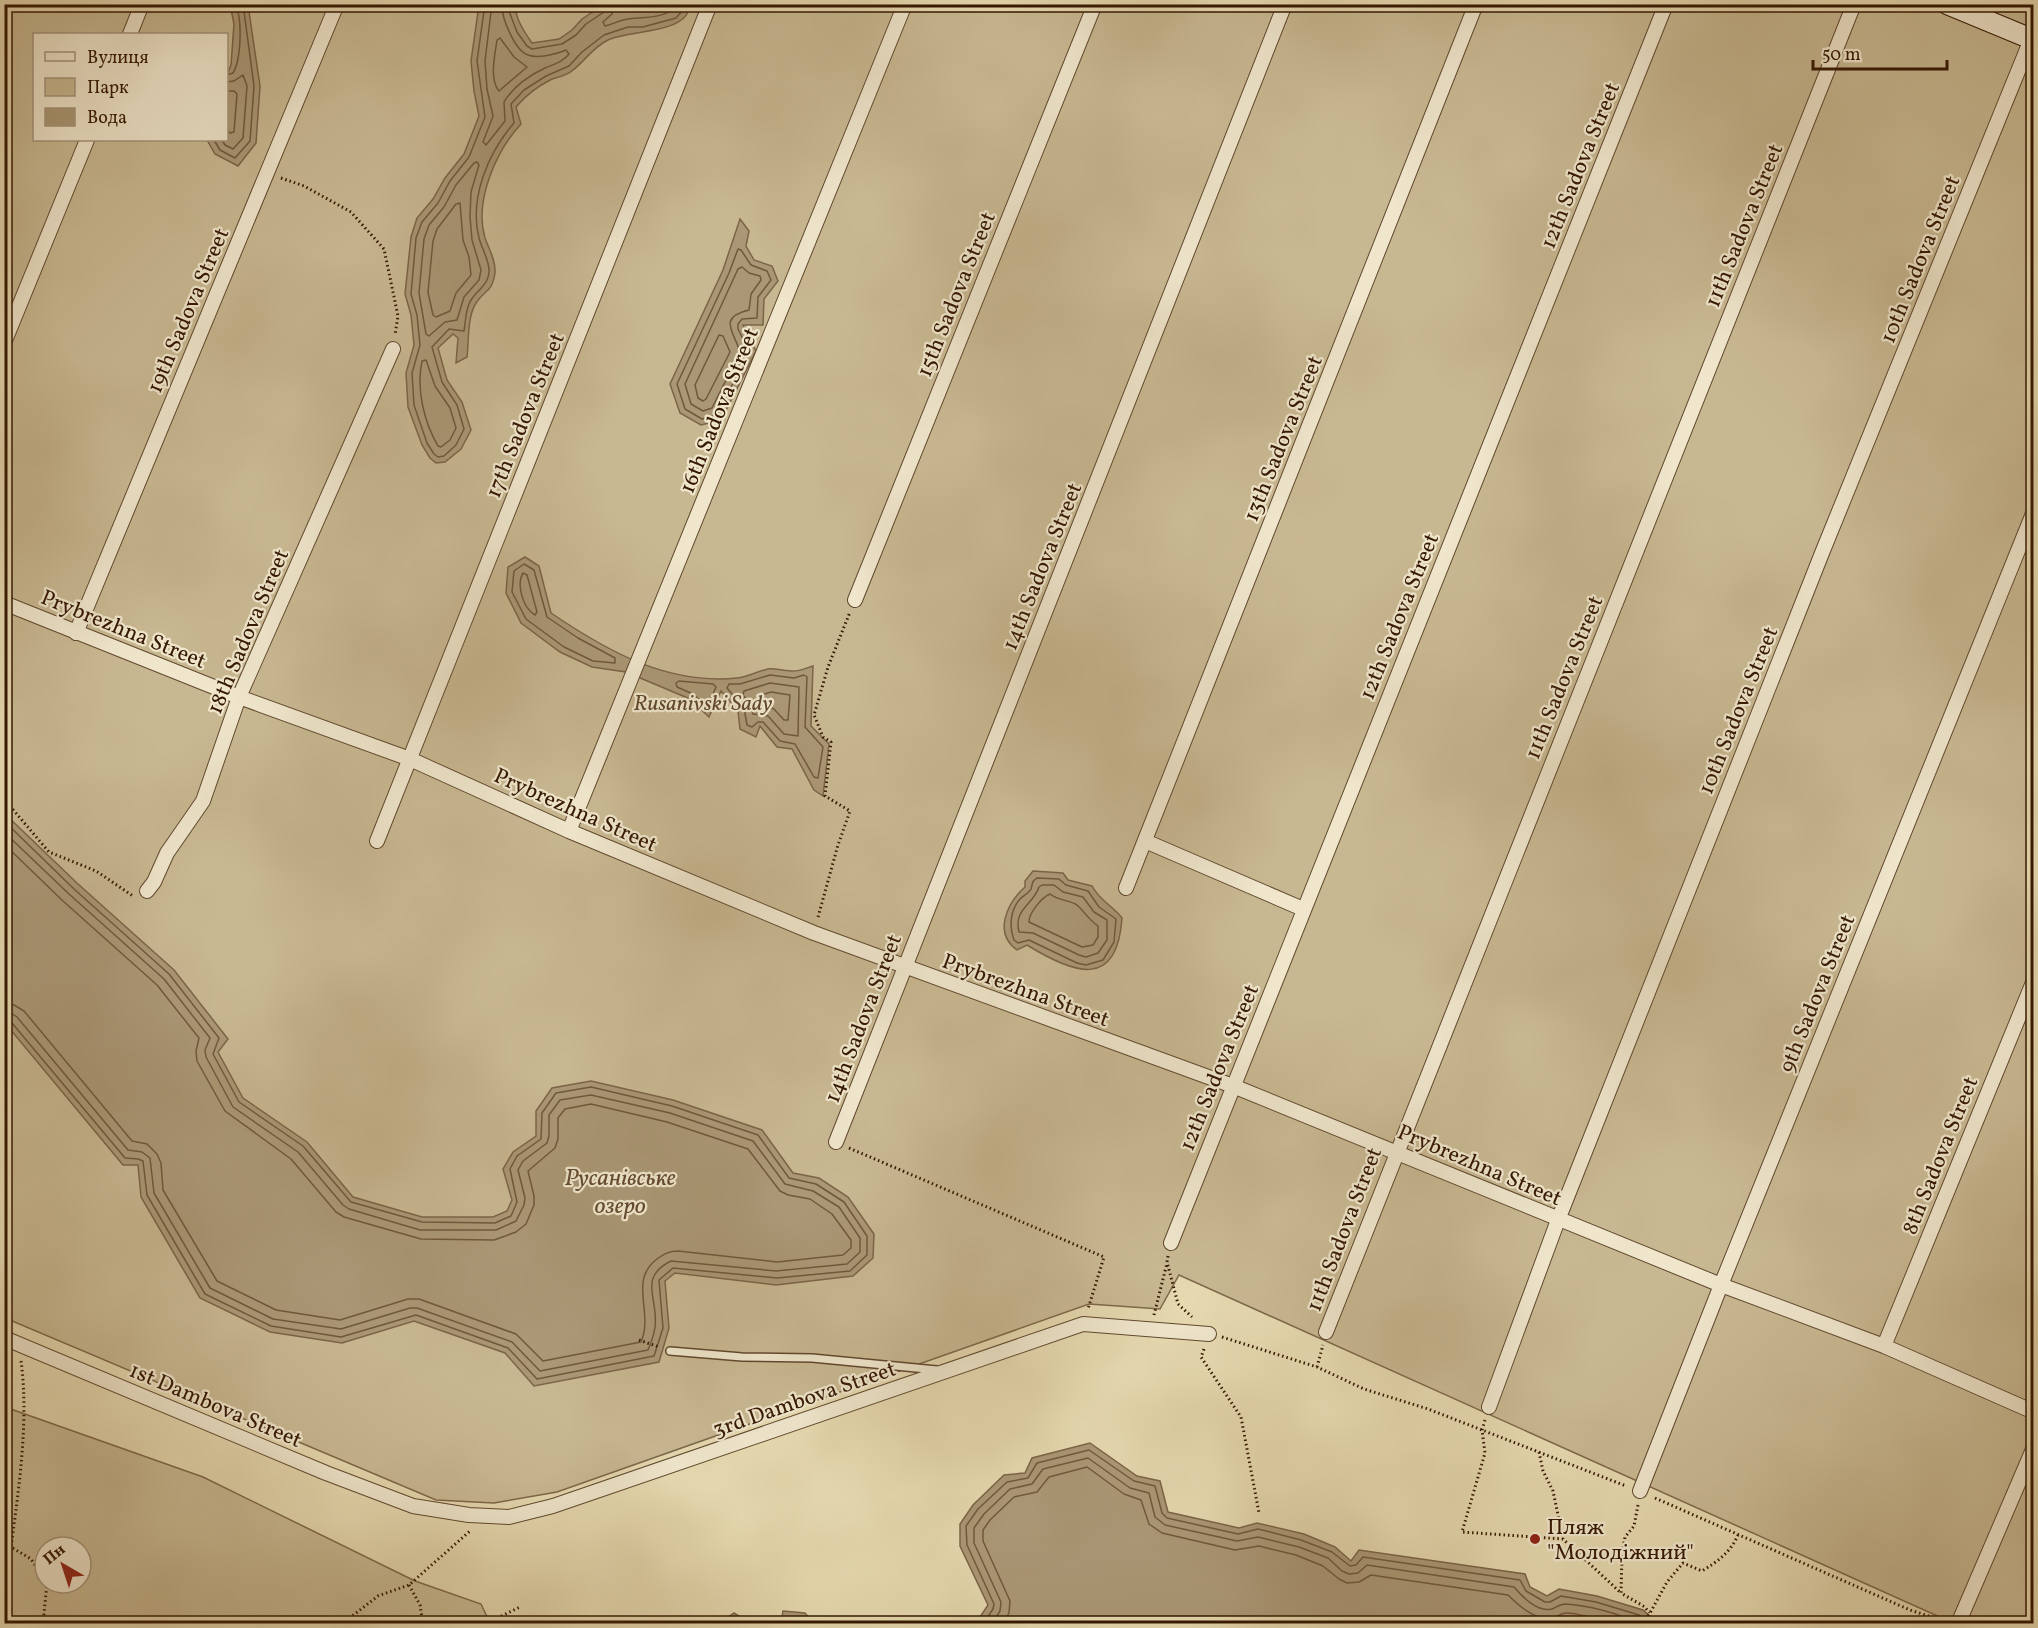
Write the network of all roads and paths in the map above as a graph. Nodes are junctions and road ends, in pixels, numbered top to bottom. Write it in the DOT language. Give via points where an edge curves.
graph roads {
  1 [pos="142,4"];
  2 [pos="338,4"];
  3 [pos="710,4"];
  4 [pos="905,4"];
  5 [pos="1095,4"];
  6 [pos="1285,4"];
  7 [pos="1476,4"];
  8 [pos="1666,4"];
  9 [pos="1854,4"];
  10 [pos="1947,4"];
  11 [pos="130,33"];
  12 [pos="2033,37"];
  13 [pos="87,141"];
  14 [pos="267,174"];
  15 [pos="4,343"];
  16 [pos="393,349"];
  17 [pos="2034,510"];
  18 [pos="855,600"];
  19 [pos="4,603"];
  20 [pos="76,633"];
  21 [pos="239,697"];
  22 [pos="410,759"];
  23 [pos="4,799"];
  24 [pos="569,831"];
  25 [pos="376,841"];
  26 [pos="1145,841"];
  27 [pos="1126,888"];
  28 [pos="147,891"];
  29 [pos="1303,909"];
  30 [pos="814,933"];
  31 [pos="904,967"];
  32 [pos="2034,980"];
  33 [pos="1233,1086"];
  34 [pos="836,1143"];
  35 [pos="1396,1152"];
  36 [pos="1558,1220"];
  37 [pos="1171,1243"];
  38 [pos="1167,1262"];
  39 [pos="1721,1286"];
  40 [pos="1083,1324"];
  41 [pos="1151,1328"];
  42 [pos="1326,1332"];
  43 [pos="1209,1334"];
  44 [pos="4,1338"];
  45 [pos="639,1340"];
  46 [pos="19,1344"];
  47 [pos="1884,1346"];
  48 [pos="670,1351"];
  49 [pos="1317,1367"];
  50 [pos="945,1371"];
  51 [pos="1489,1407"];
  52 [pos="2034,1412"];
  53 [pos="1482,1430"];
  54 [pos="2034,1448"];
  55 [pos="1539,1452"];
  56 [pos="1640,1491"];
  57 [pos="413,1506"];
  58 [pos="1259,1513"];
  59 [pos="486,1516"];
  60 [pos="1739,1534"];
  61 [pos="1563,1539"];
  62 [pos="33,1562"];
  63 [pos="409,1585"];
  64 [pos="1621,1593"];
  65 [pos="45,1595"];
  66 [pos="520,1607"];
  67 [pos="1649,1613"];
  68 [pos="43,1623"];
  69 [pos="342,1623"];
  70 [pos="423,1623"];
  71 [pos="440,1623"];
  72 [pos="456,1623"];
  73 [pos="485,1623"];
  74 [pos="1644,1623"];
  75 [pos="1951,1623"];
  76 [pos="1958,1623"];
  1 -- 11 [label="street"];
  2 -- 14 [label="street, 19th Sadova Street"];
  3 -- 22 [label="street, 17th Sadova Street"];
  4 -- 24 [label="street, 16th Sadova Street"];
  5 -- 18 [label="street, 15th Sadova Street"];
  6 -- 31 [label="street, 14th Sadova Street"];
  7 -- 26 [label="street, 13th Sadova Street"];
  8 -- 29 [label="street, 12th Sadova Street"];
  9 -- 35 [label="street, 11th Sadova Street"];
  10 -- 12 [label="main road"];
  12 -- 36 [label="street, 10th Sadova Street" via="1822,553"];
  13 -- 15 [label="street"];
  14 -- 16 [label="path" via="304,186 351,212 384,249 398,316"];
  14 -- 20 [label="street, 19th Sadova Street"];
  16 -- 21 [label="street, 18th Sadova Street"];
  17 -- 39 [label="street, 9th Sadova Street"];
  18 -- 30 [label="path" via="814,715 823,737 831,742 825,796 850,811"];
  19 -- 20 [label="street, Prybrezhna Street"];
  20 -- 21 [label="street, Prybrezhna Street"];
  21 -- 22 [label="street, Prybrezhna Street"];
  21 -- 28 [label="street, 18th Sadova Street" via="203,801 167,853"];
  22 -- 24 [label="street, Prybrezhna Street"];
  22 -- 25 [label="street, 17th Sadova Street"];
  23 -- 28 [label="path" via="49,852 96,871 135,898"];
  24 -- 30 [label="street, Prybrezhna Street"];
  26 -- 27 [label="street, 13th Sadova Street"];
  26 -- 29 [label="street"];
  29 -- 33 [label="street, 12th Sadova Street"];
  30 -- 31 [label="street, Prybrezhna Street"];
  31 -- 33 [label="street, Prybrezhna Street"];
  31 -- 34 [label="street, 14th Sadova Street"];
  32 -- 47 [label="street, 8th Sadova Street"];
  33 -- 35 [label="street, Prybrezhna Street"];
  33 -- 37 [label="street, 12th Sadova Street"];
  34 -- 40 [label="path" via="1104,1257"];
  35 -- 36 [label="street, Prybrezhna Street"];
  35 -- 42 [label="street, 11th Sadova Street"];
  36 -- 39 [label="street, Prybrezhna Street"];
  36 -- 51 [label="street, 10th Sadova Street"];
  37 -- 38 [label="path"];
  38 -- 41 [label="path"];
  38 -- 43 [label="path" via="1178,1304"];
  39 -- 47 [label="street, Prybrezhna Street"];
  39 -- 56 [label="street, 9th Sadova Street"];
  40 -- 41 [label="street, 3rd Dambova Street"];
  40 -- 50 [label="street, 3rd Dambova Street"];
  41 -- 43 [label="street, 3rd Dambova Street"];
  42 -- 49 [label="path, 11th Sadova Street"];
  43 -- 49 [label="path"];
  43 -- 58 [label="path" via="1201,1357 1241,1417"];
  44 -- 46 [label="street, 1st Dambova Street"];
  45 -- 48 [label="path"];
  46 -- 57 [label="street, 1st Dambova Street"];
  46 -- 62 [label="path" via="24,1385 19,1486 11,1547"];
  47 -- 52 [label="street, Prybrezhna Street"];
  48 -- 50 [label="lane" via="812,1358"];
  49 -- 53 [label="path" via="1364,1389"];
  50 -- 59 [label="street, 3rd Dambova Street" via="553,1506 509,1517"];
  53 -- 55 [label="path"];
  53 -- 61 [label="path" via="1485,1453 1462,1532"];
  54 -- 76 [label="street"];
  55 -- 56 [label="path"];
  55 -- 61 [label="path"];
  56 -- 60 [label="path"];
  56 -- 64 [label="path" via="1635,1526 1625,1537"];
  57 -- 59 [label="street, 3rd Dambova Street"];
  59 -- 63 [label="path"];
  60 -- 67 [label="path" via="1722,1558 1702,1571 1683,1563 1666,1582"];
  60 -- 75 [label="path" via="1910,1610"];
  61 -- 64 [label="path"];
  63 -- 69 [label="path" via="378,1596"];
  63 -- 70 [label="path" via="420,1605"];
  64 -- 67 [label="path"];
  65 -- 68 [label="path"];
  66 -- 73 [label="path"];
  67 -- 74 [label="path"];
  71 -- 72 [label="path"];
}
